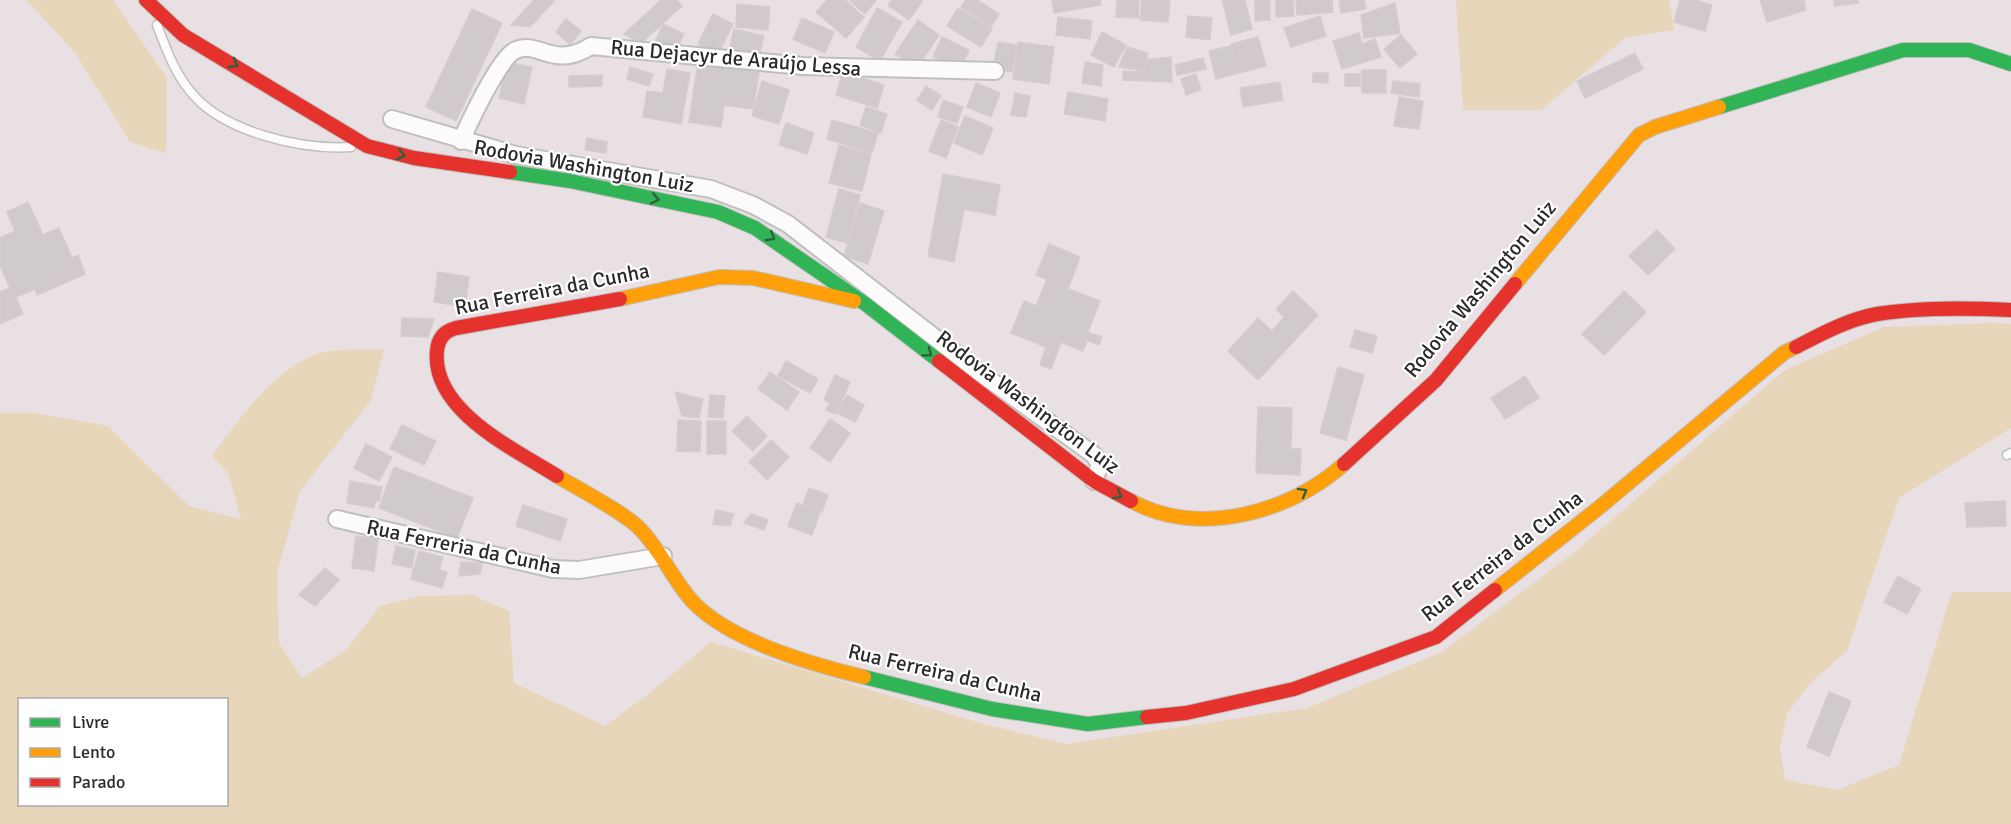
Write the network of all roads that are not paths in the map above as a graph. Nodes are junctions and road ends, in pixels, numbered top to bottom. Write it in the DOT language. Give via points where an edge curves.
graph roads {
  1 [pos="147,1"];
  2 [pos="2011,64"];
  3 [pos="995,72"];
  4 [pos="392,119"];
  5 [pos="461,141"];
  6 [pos="367,146"];
  7 [pos="516,155"];
  8 [pos="514,175"];
  9 [pos="864,303"];
  10 [pos="2011,310"];
  11 [pos="979,382"];
  12 [pos="1064,433"];
  13 [pos="1053,449"];
  14 [pos="1094,481"];
  15 [pos="337,519"];
  16 [pos="663,556"];
  1 -- 6 [label="main road, Rodovia Washington Luiz, one-way" via="183,35"];
  1 -- 6 [label="lane" via="176,70 190,92 213,114 287,141 333,148"];
  14 -- 2 [label="main road, Rodovia Washington Luiz, one-way" via="1145,509 1174,516 1244,516 1274,507 1331,476 1436,380 1639,135 1654,127 1903,50 1969,51"];
  3 -- 5 [label="street, Rua Dejacyr de Araújo Lessa" via="814,67 591,46 576,55 558,57 523,48 509,54"];
  4 -- 5 [label="street"];
  5 -- 7 [label="street"];
  6 -- 8 [label="main road, Rodovia Washington Luiz, one-way"];
  7 -- 8 [label="street"];
  7 -- 11 [label="street" via="711,189 753,205 788,224"];
  8 -- 9 [label="main road, Rodovia Washington Luiz, one-way" via="570,182 718,212 786,247"];
  9 -- 11 [label="main road, Rodovia Washington Luiz, one-way"];
  9 -- 16 [label="main road, Rua Ferreira da Cunha" via="753,278 719,277 586,306 456,328 443,335 436,349 439,374 466,415 485,431 639,527"];
  10 -- 16 [label="main road, Rua Ferreira da Cunha" via="1965,308 1875,314 1828,330 1785,352 1436,637 1294,689 1186,713 1088,724 992,710 847,673 749,640 715,619 695,603"];
  11 -- 12 [label="street"];
  11 -- 13 [label="main road, Rodovia Washington Luiz"];
  12 -- 13 [label="street"];
  12 -- 14 [label="street" via="1100,464"];
  13 -- 14 [label="main road, Rodovia Washington Luiz"];
  15 -- 16 [label="street, Rua Ferreria da Cunha" via="553,568 579,570"];
}
